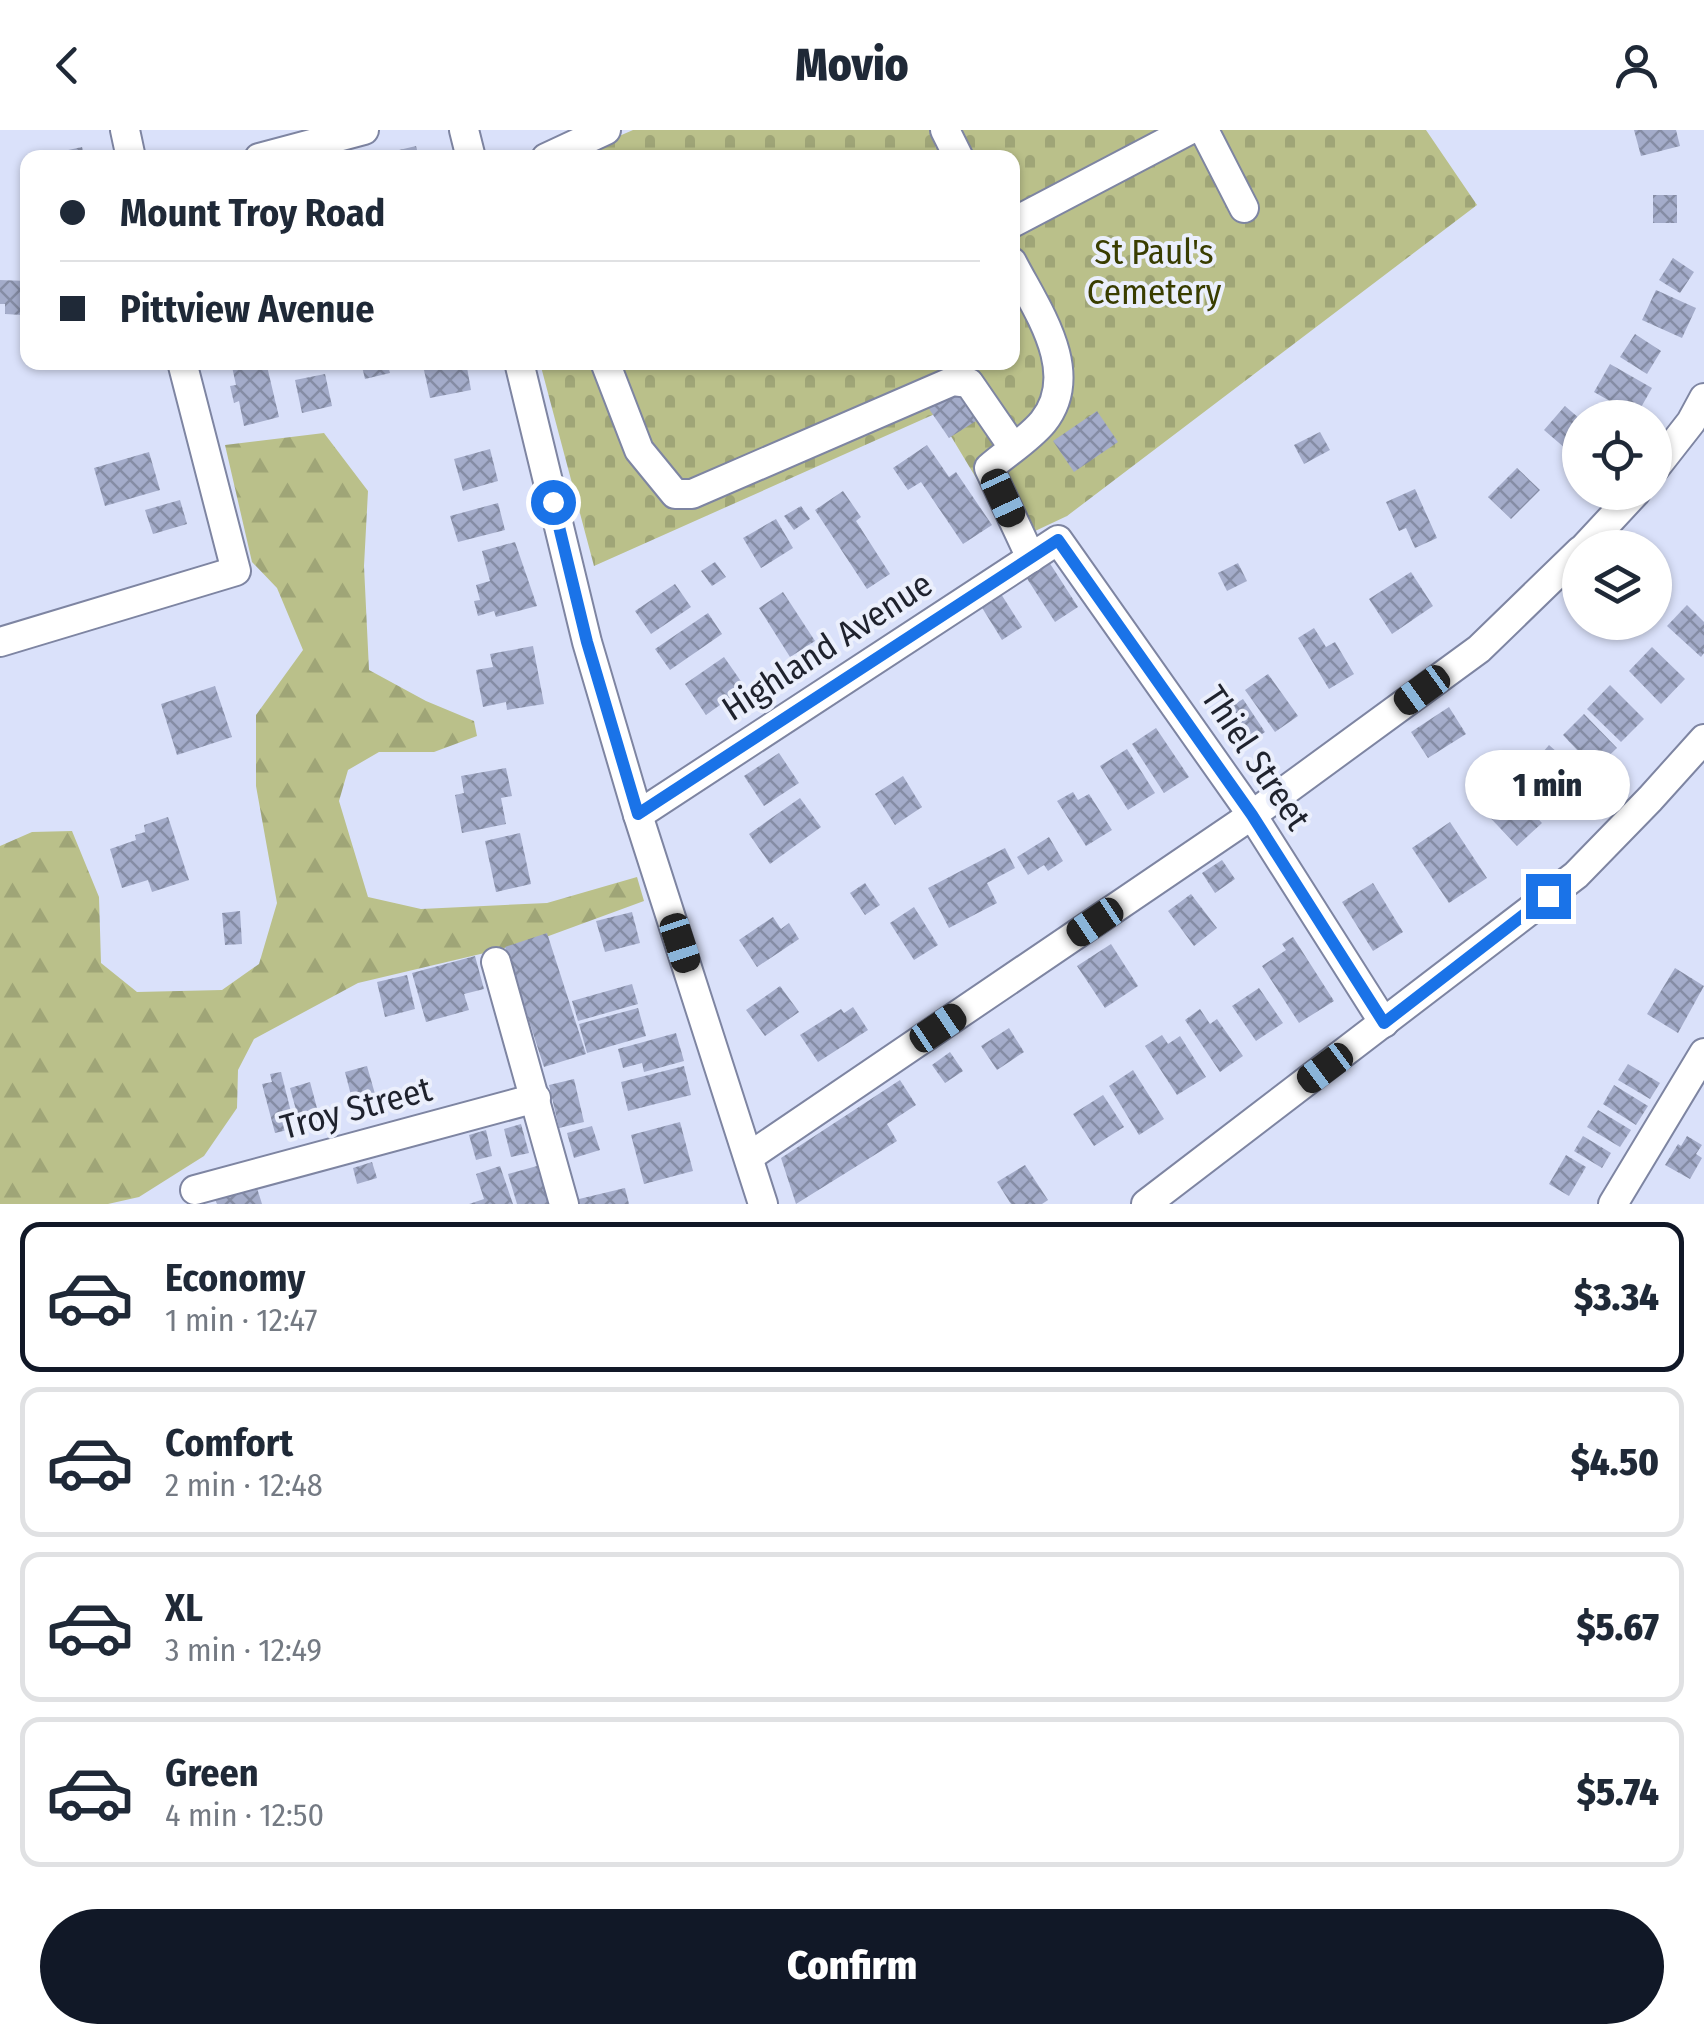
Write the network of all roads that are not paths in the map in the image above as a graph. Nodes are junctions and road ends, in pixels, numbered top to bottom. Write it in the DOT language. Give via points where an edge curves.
graph roads {
  1 [pos="364,130"];
  2 [pos="606,130"];
  3 [pos="1188,130"];
  4 [pos="1204,130"];
  5 [pos="290,150"];
  6 [pos="563,150"];
  7 [pos="1244,208"];
  8 [pos="1020,219"];
  9 [pos="1020,278"];
  10 [pos="184,370"];
  11 [pos="521,370"];
  12 [pos="608,370"];
  13 [pos="1704,398"];
  14 [pos="1014,446"];
  15 [pos="1672,446"];
  16 [pos="1619,510"];
  17 [pos="1600,530"];
  18 [pos="1058,540"];
  19 [pos="1031,558"];
  20 [pos="1562,568"];
  21 [pos="0,642"];
  22 [pos="1704,739"];
  23 [pos="638,814"];
  24 [pos="1252,815"];
  25 [pos="496,962"];
  26 [pos="1384,1023"];
  27 [pos="1704,1052"];
  28 [pos="536,1098"];
  29 [pos="750,1156"];
  30 [pos="195,1190"];
  31 [pos="564,1204"];
  32 [pos="763,1204"];
  33 [pos="1146,1204"];
  34 [pos="1613,1204"];
  1 -- 5 [label="street"];
  2 -- 6 [label="street"];
  3 -- 8 [label="street"];
  4 -- 7 [label="street"];
  9 -- 14 [label="street" via="1052,340 1062,381 1044,420"];
  10 -- 21 [label="street" via="236,571"];
  11 -- 23 [label="street" via="587,642"];
  12 -- 14 [label="street" via="639,450 675,494 692,494 953,381 969,383"];
  13 -- 15 [label="street"];
  14 -- 19 [label="street" via="989,468"];
  16 -- 17 [label="street"];
  18 -- 19 [label="street, Highland Avenue"];
  18 -- 24 [label="street, Thiel Street"];
  19 -- 23 [label="street, Highland Avenue"];
  20 -- 24 [label="street" via="1478,649"];
  22 -- 26 [label="street" via="1576,875"];
  23 -- 29 [label="street"];
  24 -- 26 [label="street, Thiel Street"];
  24 -- 29 [label="street"];
  25 -- 28 [label="street"];
  26 -- 33 [label="street"];
  27 -- 34 [label="street"];
  28 -- 30 [label="street, Troy Street"];
  28 -- 31 [label="street"];
  29 -- 32 [label="street"];
}
